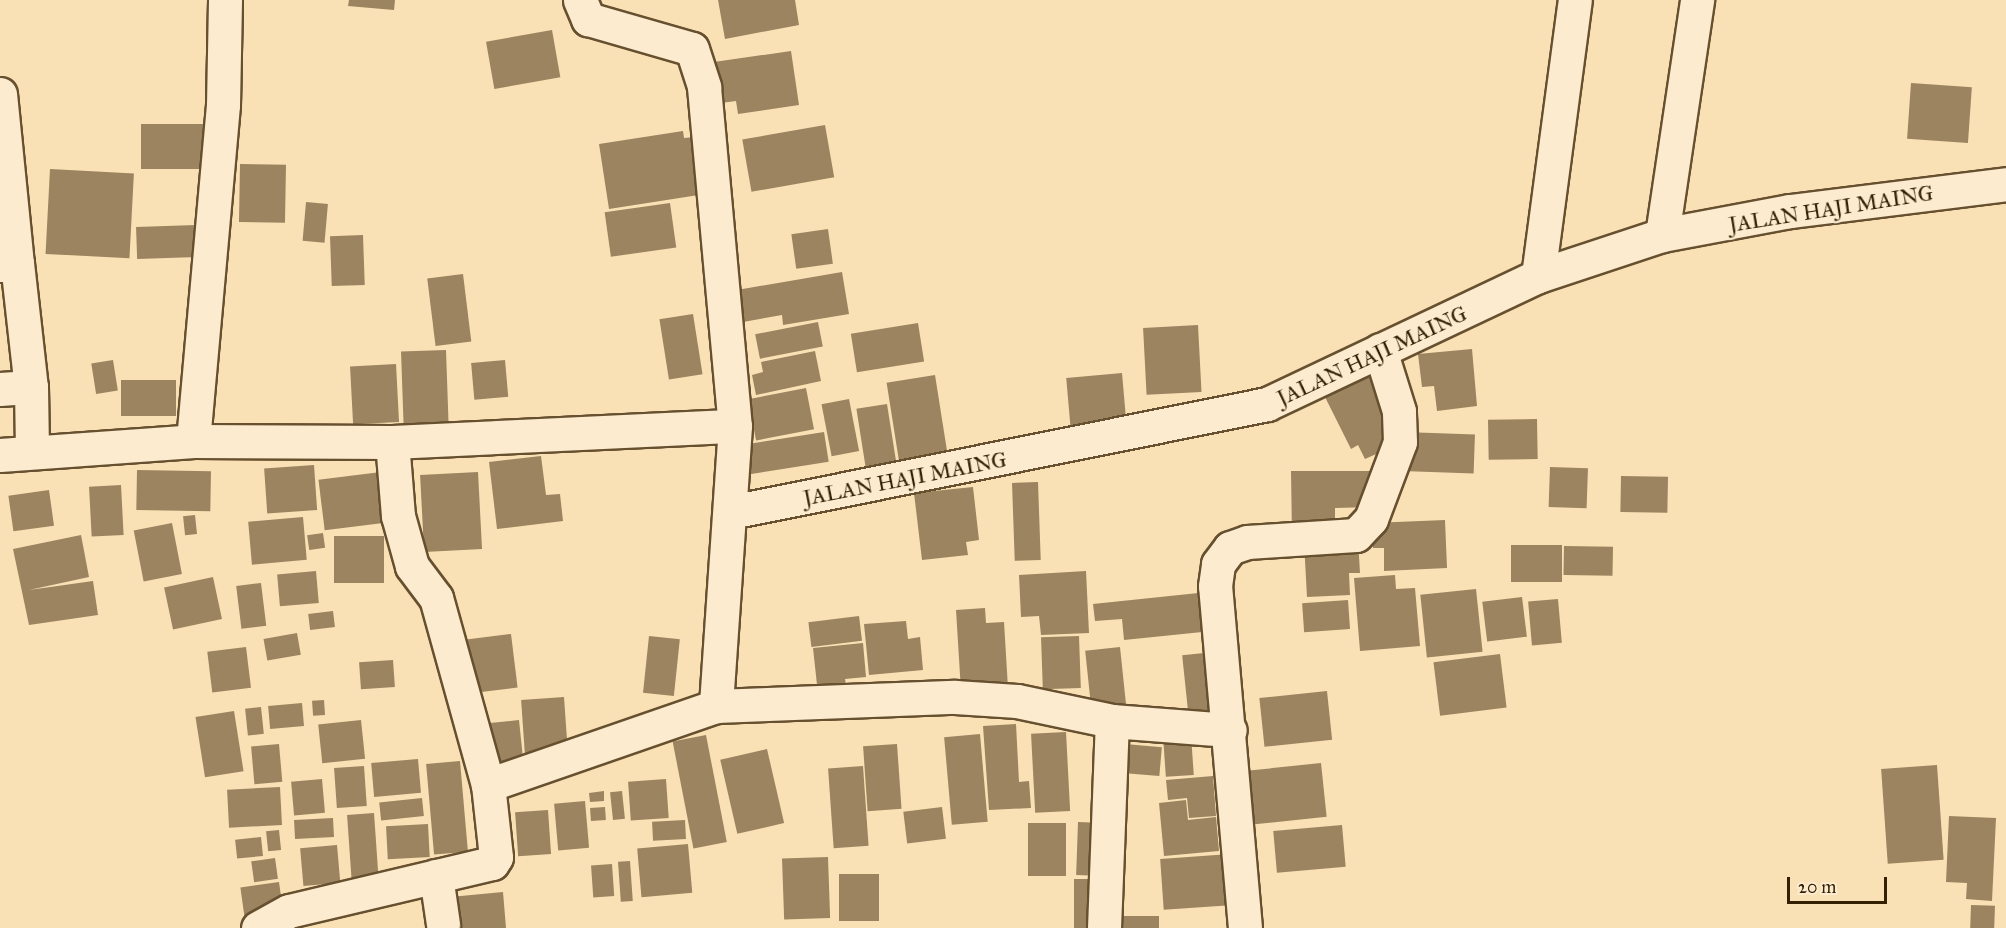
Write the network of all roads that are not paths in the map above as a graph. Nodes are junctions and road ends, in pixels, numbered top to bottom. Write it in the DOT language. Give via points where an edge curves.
graph roads {
  1 [pos="225,0"];
  2 [pos="580,0"];
  3 [pos="1575,0"];
  4 [pos="1697,0"];
  5 [pos="0,94"];
  6 [pos="2006,184"];
  7 [pos="1662,235"];
  8 [pos="8,264"];
  9 [pos="1538,276"];
  10 [pos="1380,350"];
  11 [pos="15,388"];
  12 [pos="735,426"];
  13 [pos="192,441"];
  14 [pos="392,442"];
  15 [pos="16,453"];
  16 [pos="731,512"];
  17 [pos="716,706"];
  18 [pos="1113,721"];
  19 [pos="1230,729"];
  20 [pos="488,785"];
  21 [pos="436,876"];
  22 [pos="443,924"];
  23 [pos="258,928"];
  24 [pos="1104,928"];
  25 [pos="1245,928"];
  1 -- 13 [label="street" via="223,105"];
  2 -- 12 [label="street" via="588,19 681,42 699,63"];
  3 -- 9 [label="street"];
  4 -- 7 [label="street"];
  5 -- 8 [label="street"];
  6 -- 7 [label="street, JALAN HAJI MAING" via="1790,211"];
  7 -- 9 [label="street, JALAN HAJI MAING"];
  8 -- 11 [label="street"];
  9 -- 10 [label="street, JALAN HAJI MAING"];
  10 -- 16 [label="street, JALAN HAJI MAING" via="1268,404 1220,418"];
  10 -- 19 [label="street" via="1399,411 1400,442 1371,519 1356,535 1247,542 1230,548 1218,564 1215,586"];
  11 -- 15 [label="street"];
  12 -- 14 [label="street"];
  12 -- 16 [label="street"];
  13 -- 14 [label="street"];
  13 -- 15 [label="street"];
  14 -- 20 [label="street" via="398,516 412,566 436,598"];
  16 -- 17 [label="street"];
  17 -- 18 [label="street" via="954,697 1017,701"];
  17 -- 20 [label="street"];
  18 -- 19 [label="street"];
  18 -- 24 [label="street"];
  19 -- 25 [label="street"];
  20 -- 21 [label="street" via="495,859"];
  21 -- 22 [label="street"];
  21 -- 23 [label="street" via="289,912"];
}
